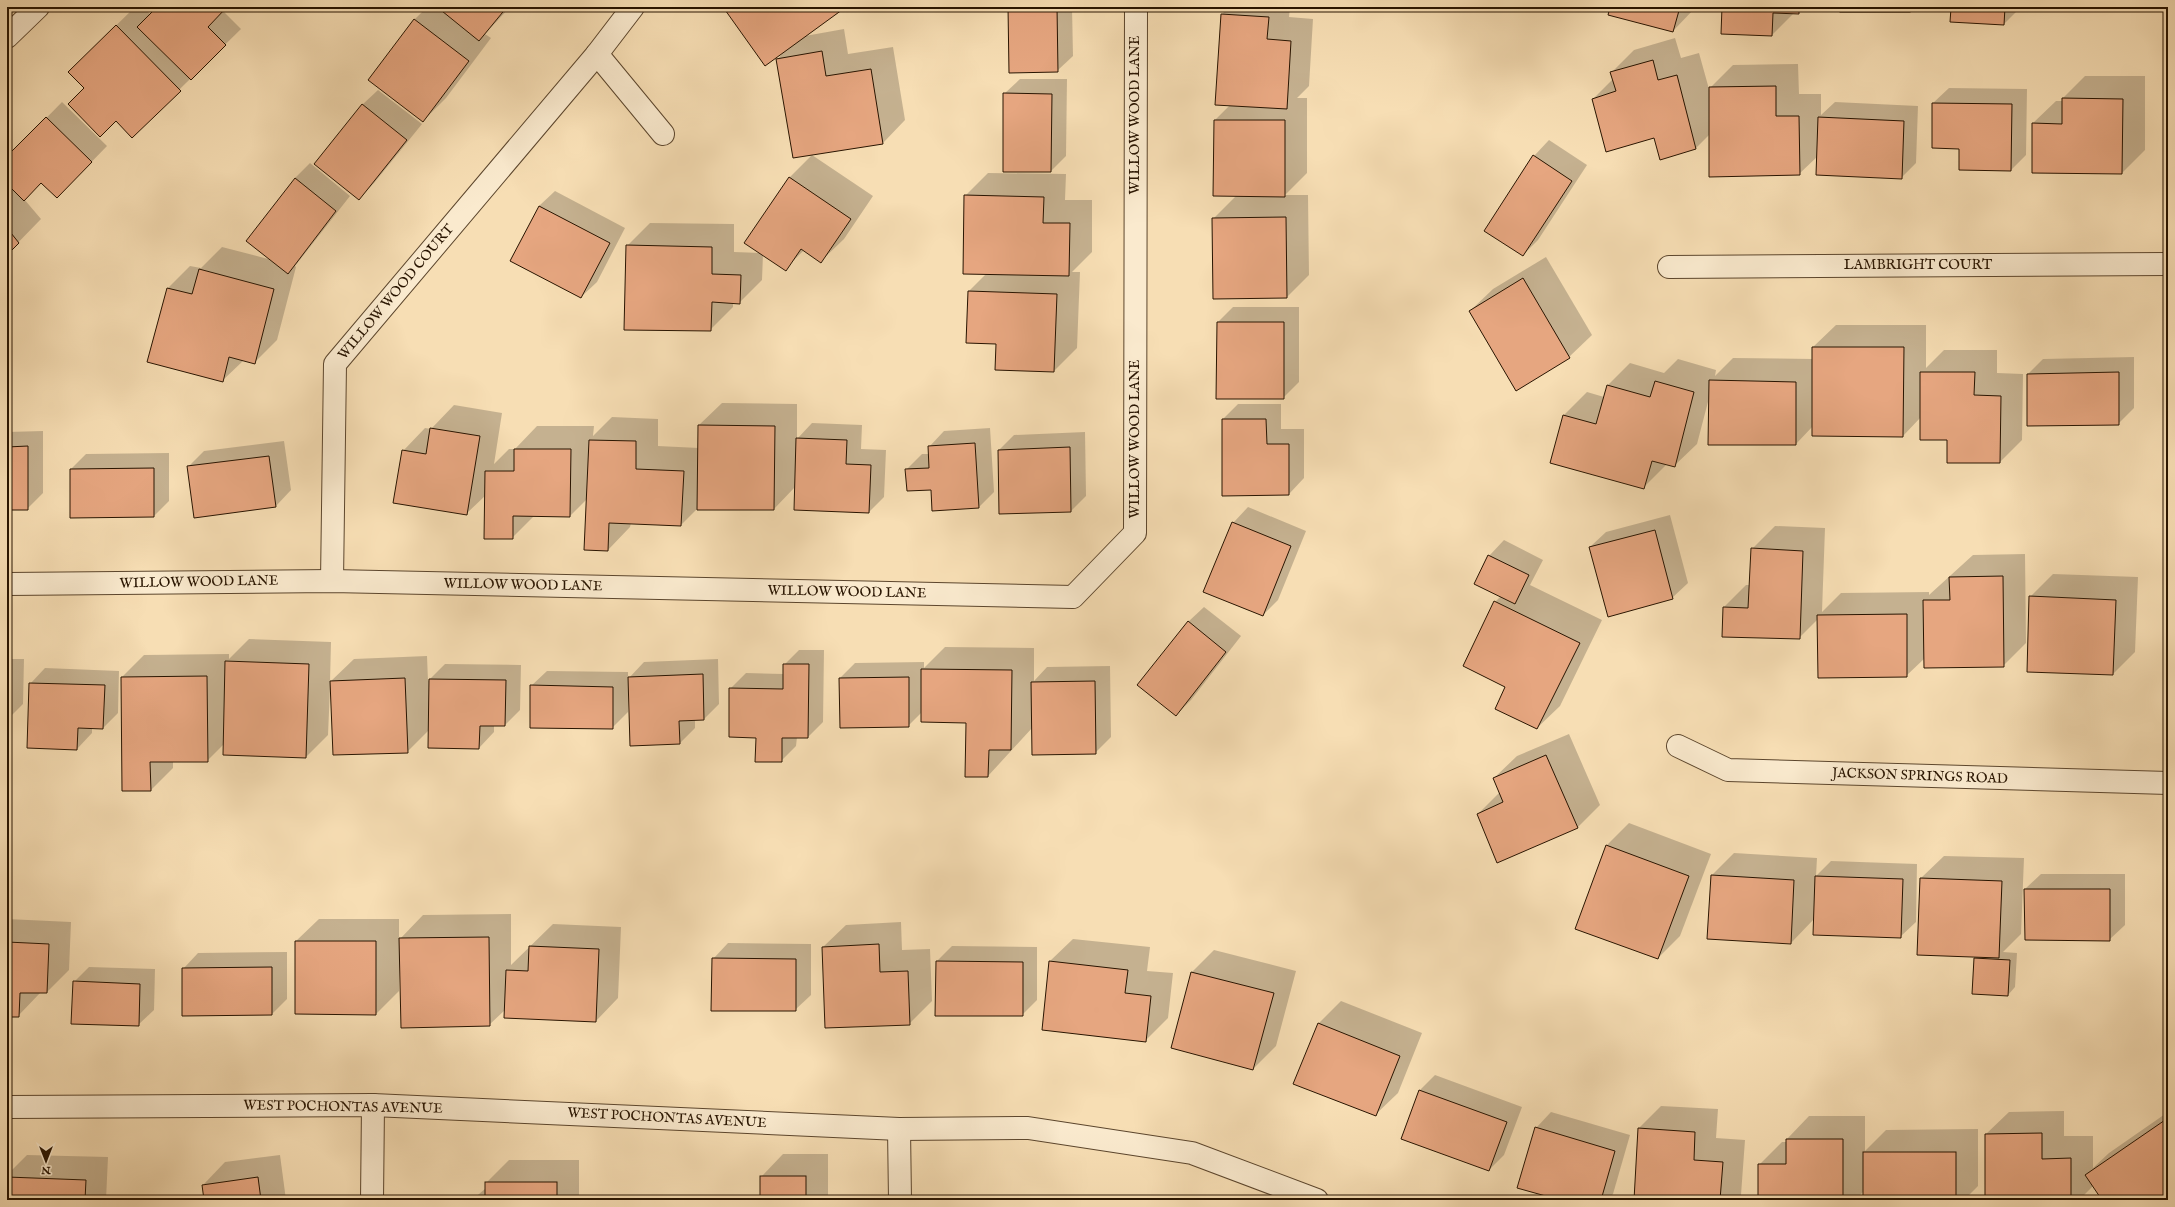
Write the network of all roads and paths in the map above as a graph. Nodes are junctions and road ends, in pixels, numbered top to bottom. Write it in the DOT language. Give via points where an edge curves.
graph roads {
  1 [pos="38,7"];
  2 [pos="633,7"];
  3 [pos="1136,7"];
  4 [pos="7,36"];
  5 [pos="597,54"];
  6 [pos="663,134"];
  7 [pos="2168,264"];
  8 [pos="1669,266"];
  9 [pos="332,581"];
  10 [pos="7,584"];
  11 [pos="1678,746"];
  12 [pos="2168,783"];
  13 [pos="373,1105"];
  14 [pos="7,1107"];
  15 [pos="899,1129"];
  16 [pos="372,1200"];
  17 [pos="900,1200"];
  18 [pos="1317,1200"];
  1 -- 4 [label="street"];
  2 -- 5 [label="street, WILLOW WOOD COURT"];
  3 -- 9 [label="street, WILLOW WOOD LANE" via="1135,533 1073,597"];
  5 -- 6 [label="street"];
  5 -- 9 [label="street, WILLOW WOOD COURT" via="335,364"];
  7 -- 8 [label="street, LAMBRIGHT COURT"];
  9 -- 10 [label="street, WILLOW WOOD LANE"];
  11 -- 12 [label="street, JACKSON SPRINGS ROAD" via="1728,770"];
  13 -- 14 [label="street, WEST POCHONTAS AVENUE"];
  13 -- 15 [label="street, WEST POCHONTAS AVENUE"];
  13 -- 16 [label="street"];
  15 -- 17 [label="street"];
  15 -- 18 [label="street, WEST POCHONTAS AVENUE" via="1028,1128 1192,1153"];
}
